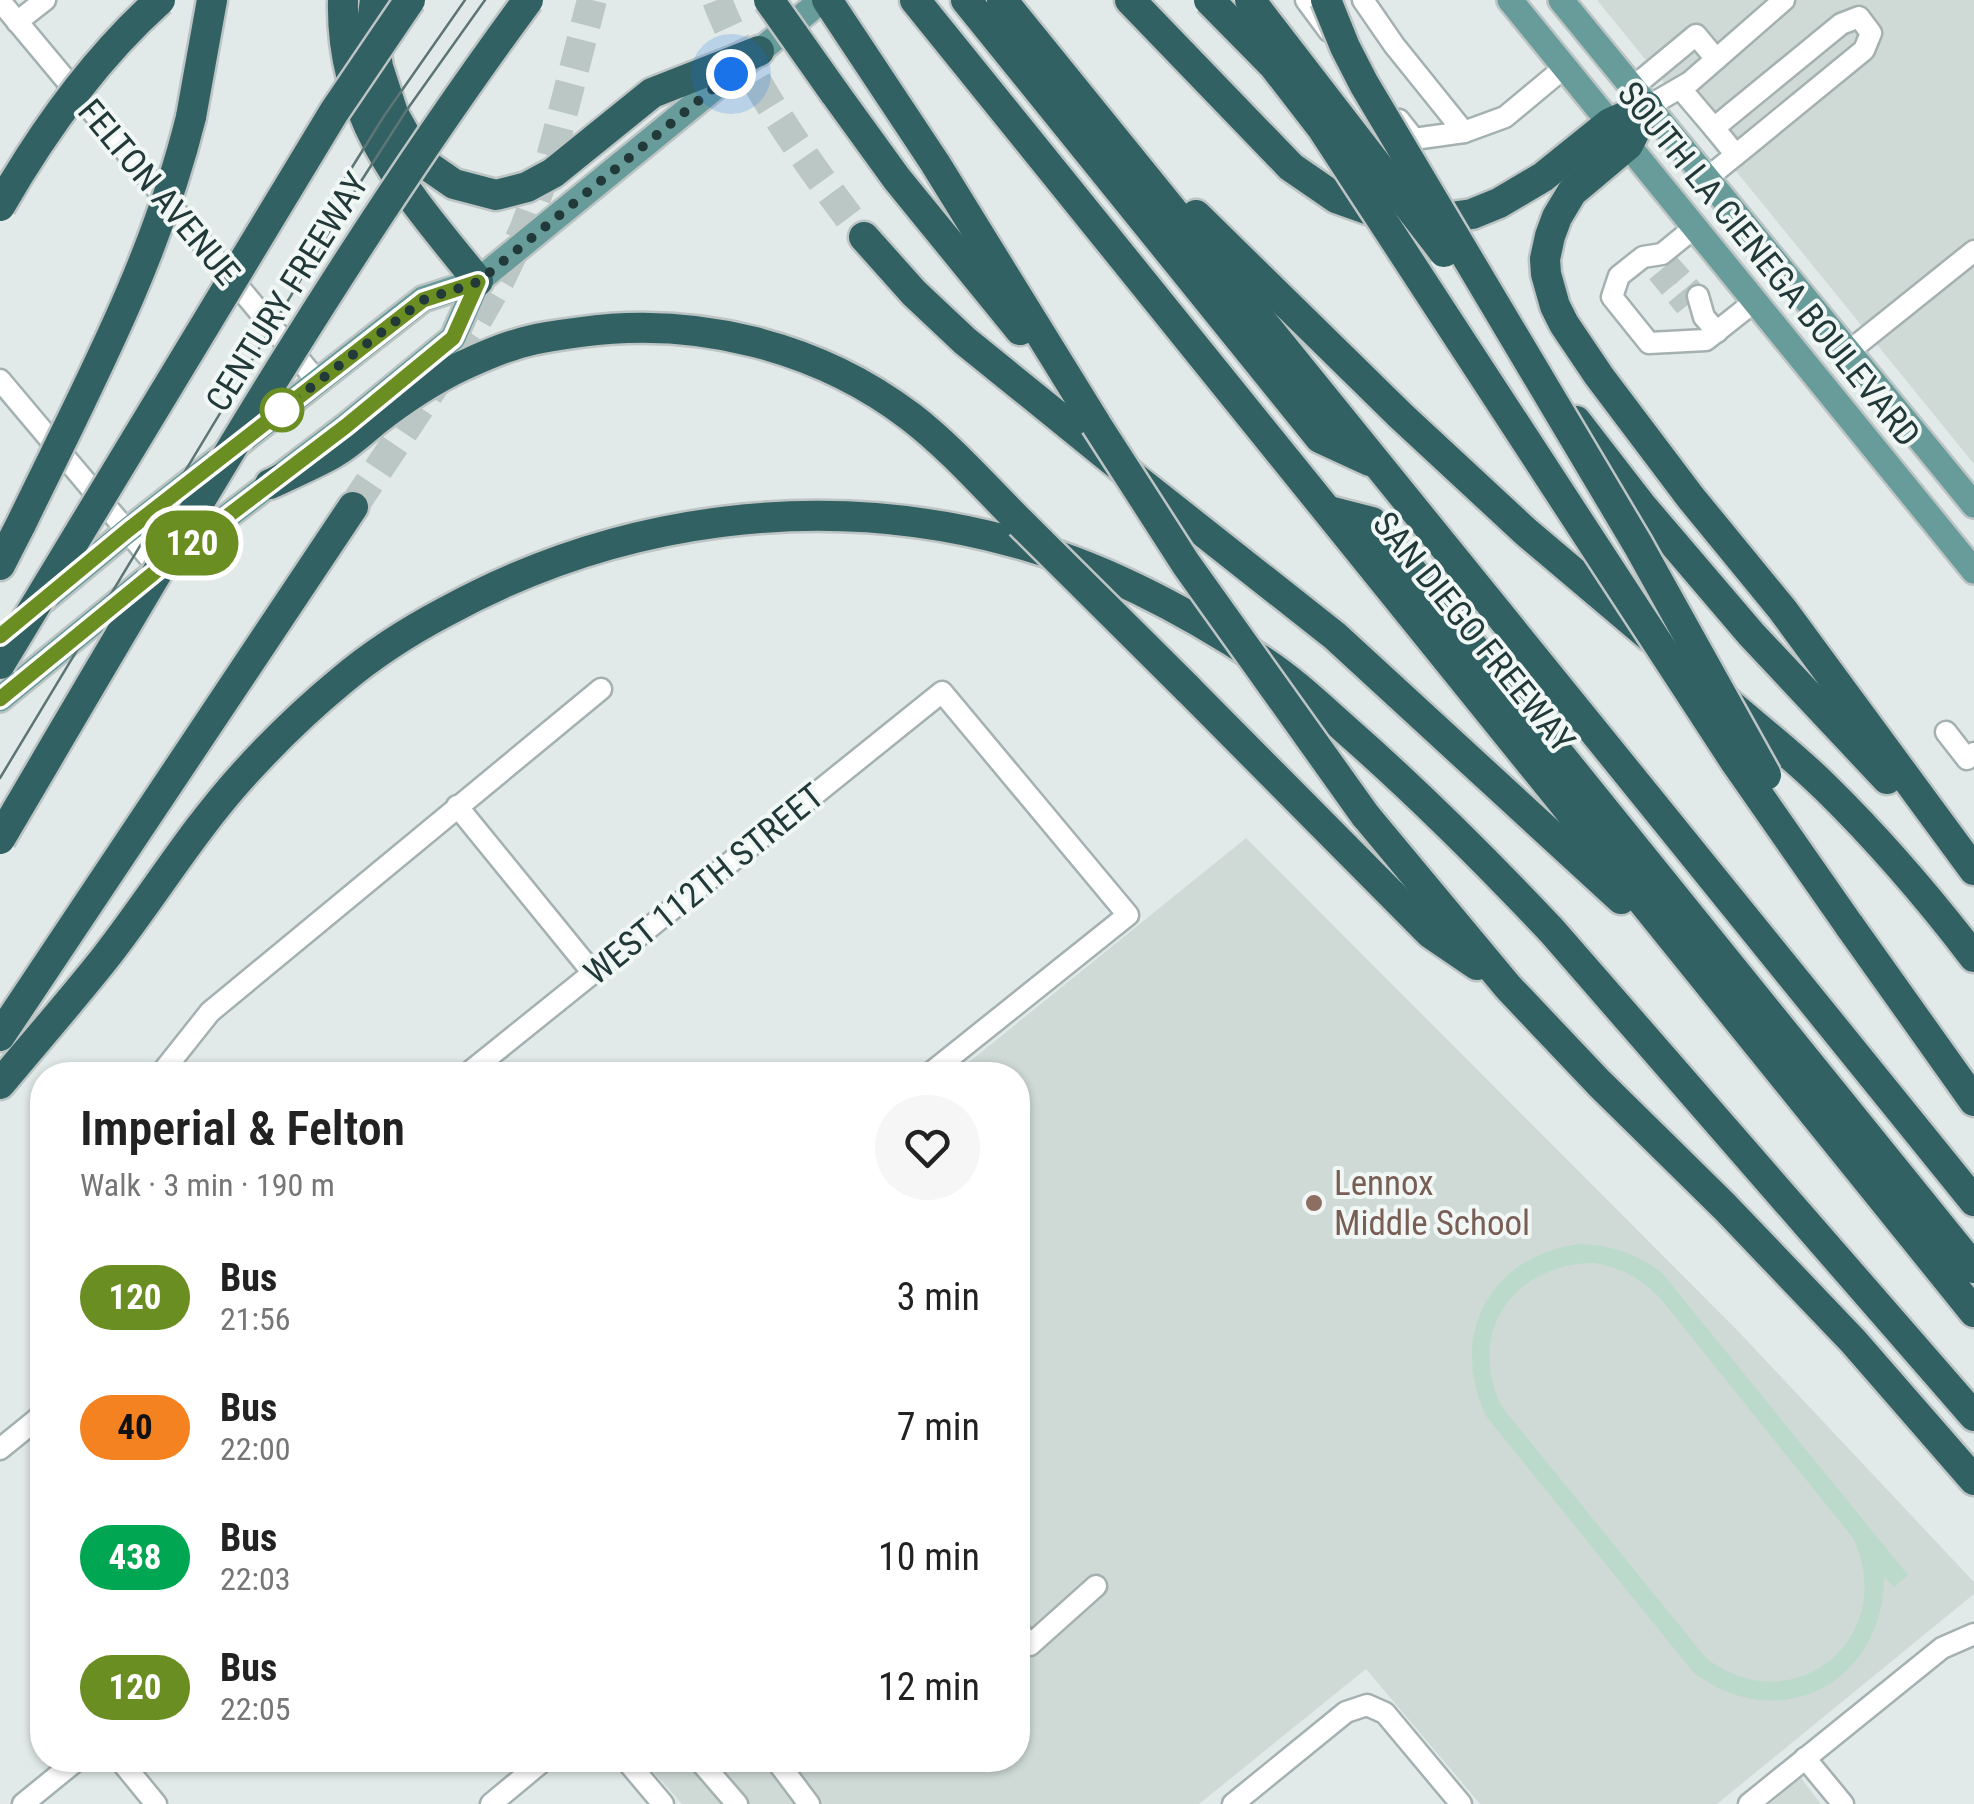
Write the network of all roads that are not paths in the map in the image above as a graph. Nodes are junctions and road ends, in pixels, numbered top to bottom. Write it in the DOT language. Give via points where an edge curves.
graph roads {
  1 [pos="45,0"];
  2 [pos="160,0"];
  3 [pos="212,0"];
  4 [pos="343,0"];
  5 [pos="375,0"];
  6 [pos="410,0"];
  7 [pos="528,0"];
  8 [pos="770,0"];
  9 [pos="824,0"];
  10 [pos="966,0"];
  11 [pos="1002,0"];
  12 [pos="1130,0"];
  13 [pos="1209,0"];
  14 [pos="1250,0"];
  15 [pos="1306,0"];
  16 [pos="1326,0"];
  17 [pos="1363,0"];
  18 [pos="1510,0"];
  19 [pos="1561,0"];
  20 [pos="1784,0"];
  21 [pos="0,2"];
  22 [pos="920,6"];
  23 [pos="16,22"];
  24 [pos="759,51"];
  25 [pos="1716,58"];
  26 [pos="1565,67"];
  27 [pos="1680,88"];
  28 [pos="1640,98"];
  29 [pos="1092,112"];
  30 [pos="1714,128"];
  31 [pos="1464,132"];
  32 [pos="1619,134"];
  33 [pos="1736,154"];
  34 [pos="1706,179"];
  35 [pos="0,206"];
  36 [pos="1694,228"];
  37 [pos="864,237"];
  38 [pos="1974,250"];
  39 [pos="478,282"];
  40 [pos="1691,302"];
  41 [pos="1754,302"];
  42 [pos="1711,324"];
  43 [pos="1848,352"];
  44 [pos="0,380"];
  45 [pos="318,382"];
  46 [pos="1096,424"];
  47 [pos="1377,464"];
  48 [pos="270,484"];
  49 [pos="1974,505"];
  50 [pos="353,507"];
  51 [pos="1329,512"];
  52 [pos="128,530"];
  53 [pos="0,564"];
  54 [pos="158,569"];
  55 [pos="1974,571"];
  56 [pos="0,636"];
  57 [pos="0,664"];
  58 [pos="601,689"];
  59 [pos="0,699"];
  60 [pos="1946,732"];
  61 [pos="1974,753"];
  62 [pos="457,806"];
  63 [pos="0,838"];
  64 [pos="1974,872"];
  65 [pos="1849,925"];
  66 [pos="1974,957"];
  67 [pos="1691,963"];
  68 [pos="593,973"];
  69 [pos="1508,987"];
  70 [pos="0,1036"];
  71 [pos="170,1062"];
  72 [pos="482,1062"];
  73 [pos="944,1062"];
  74 [pos="0,1084"];
  75 [pos="1974,1101"];
  76 [pos="1974,1201"];
  77 [pos="1974,1268"];
  78 [pos="1974,1312"];
  79 [pos="1974,1416"];
  80 [pos="30,1425"];
  81 [pos="0,1449"];
  82 [pos="1974,1480"];
  83 [pos="1096,1586"];
  84 [pos="1974,1634"];
  85 [pos="1030,1646"];
  86 [pos="1805,1758"];
  87 [pos="62,1772"];
  88 [pos="130,1772"];
  89 [pos="530,1772"];
  90 [pos="636,1772"];
  91 [pos="709,1772"];
  92 [pos="785,1772"];
  93 [pos="23,1804"];
  94 [pos="156,1804"];
  95 [pos="491,1804"];
  96 [pos="663,1804"];
  97 [pos="737,1804"];
  98 [pos="809,1804"];
  99 [pos="1233,1804"];
  100 [pos="1461,1804"];
  101 [pos="1749,1804"];
  102 [pos="1842,1804"];
  1 -- 23 [label="street"];
  2 -- 35 [label="highway, bridge" via="63,107"];
  3 -- 53 [label="highway, bridge" via="183,151 148,256"];
  4 -- 39 [label="highway" via="358,104 379,148"];
  5 -- 24 [label="highway" via="378,67 407,138 428,166 454,184 496,194 553,173 652,94"];
  6 -- 57 [label="highway, CENTURY FREEWAY, bridge" via="334,112"];
  7 -- 63 [label="highway, CENTURY FREEWAY, bridge" via="320,304"];
  8 -- 46 [label="highway, bridge" via="897,179"];
  9 -- 24 [label="main road"];
  9 -- 46 [label="highway" via="935,163"];
  10 -- 47 [label="highway" via="1320,438"];
  11 -- 29 [label="highway, SAN DIEGO FREEWAY"];
  12 -- 32 [label="highway" via="1291,167 1336,198 1367,209 1417,222 1472,214"];
  13 -- 65 [label="highway, bridge" via="1274,66 1322,128"];
  14 -- 64 [label="highway, bridge" via="1641,504 1751,634"];
  15 -- 31 [label="street" via="1414,139"];
  16 -- 65 [label="highway, bridge" via="1364,84 1638,545"];
  17 -- 31 [label="street"];
  18 -- 26 [label="main road, SOUTH LA CIENEGA BOULEVARD"];
  19 -- 28 [label="main road, SOUTH LA CIENEGA BOULEVARD"];
  20 -- 25 [label="street"];
  21 -- 23 [label="street, FELTON AVENUE"];
  22 -- 51 [label="highway, SAN DIEGO FREEWAY"];
  23 -- 45 [label="street, FELTON AVENUE"];
  24 -- 39 [label="main road"];
  25 -- 27 [label="street"];
  25 -- 28 [label="street" via="1696,35"];
  26 -- 31 [label="street" via="1504,116"];
  26 -- 32 [label="main road, SOUTH LA CIENEGA BOULEVARD"];
  27 -- 28 [label="street"];
  27 -- 30 [label="street"];
  28 -- 32 [label="highway"];
  28 -- 34 [label="main road, SOUTH LA CIENEGA BOULEVARD"];
  29 -- 47 [label="highway, SAN DIEGO FREEWAY"];
  29 -- 66 [label="highway" via="1400,416 1823,785"];
  30 -- 33 [label="street"];
  30 -- 33 [label="street" via="1841,24 1859,17 1871,32 1864,50"];
  32 -- 36 [label="main road, SOUTH LA CIENEGA BOULEVARD"];
  32 -- 64 [label="highway" via="1572,192 1550,236 1546,274 1564,324"];
  33 -- 34 [label="street"];
  34 -- 43 [label="main road, SOUTH LA CIENEGA BOULEVARD"];
  36 -- 41 [label="main road, SOUTH LA CIENEGA BOULEVARD"];
  36 -- 42 [label="street" via="1658,262 1619,276 1612,298 1649,343 1706,340"];
  37 -- 67 [label="highway" via="966,341 1335,636"];
  38 -- 43 [label="street"];
  39 -- 45 [label="main road" via="423,300"];
  39 -- 48 [label="main road" via="453,338"];
  40 -- 42 [label="street"];
  41 -- 42 [label="street"];
  41 -- 55 [label="main road, SOUTH LA CIENEGA BOULEVARD"];
  43 -- 49 [label="main road, SOUTH LA CIENEGA BOULEVARD"];
  44 -- 52 [label="street"];
  45 -- 52 [label="main road"];
  46 -- 69 [label="highway, bridge" via="1186,564 1365,814"];
  47 -- 76 [label="highway, SAN DIEGO FREEWAY"];
  48 -- 54 [label="main road"];
  48 -- 69 [label="highway, bridge" via="334,453 461,366 538,338 636,326 684,328 736,336 828,368 939,441 1430,932"];
  50 -- 70 [label="highway"];
  51 -- 67 [label="highway, SAN DIEGO FREEWAY"];
  51 -- 77 [label="highway" via="1372,522"];
  52 -- 54 [label="street"];
  52 -- 56 [label="main road"];
  54 -- 59 [label="main road"];
  58 -- 62 [label="street"];
  60 -- 61 [label="street" via="1967,759"];
  62 -- 68 [label="street"];
  62 -- 71 [label="street" via="210,1012"];
  65 -- 75 [label="highway"];
  67 -- 78 [label="highway, SAN DIEGO FREEWAY"];
  68 -- 72 [label="street, WEST 112TH STREET"];
  68 -- 73 [label="street, WEST 112TH STREET" via="942,692 1128,915"];
  69 -- 82 [label="highway" via="1852,1341"];
  74 -- 79 [label="highway" via="242,776 343,679 430,620 533,570 684,526 786,515 954,528 1045,552 1172,605 1270,665 1324,711 1552,931"];
  80 -- 81 [label="street"];
  83 -- 85 [label="street"];
  84 -- 86 [label="street" via="1942,1648"];
  86 -- 101 [label="street"];
  86 -- 102 [label="street"];
  87 -- 93 [label="street"];
  88 -- 94 [label="street"];
  89 -- 95 [label="street"];
  90 -- 96 [label="street"];
  91 -- 97 [label="street"];
  92 -- 98 [label="street"];
  99 -- 100 [label="street" via="1346,1712 1367,1706 1385,1713"];
}
